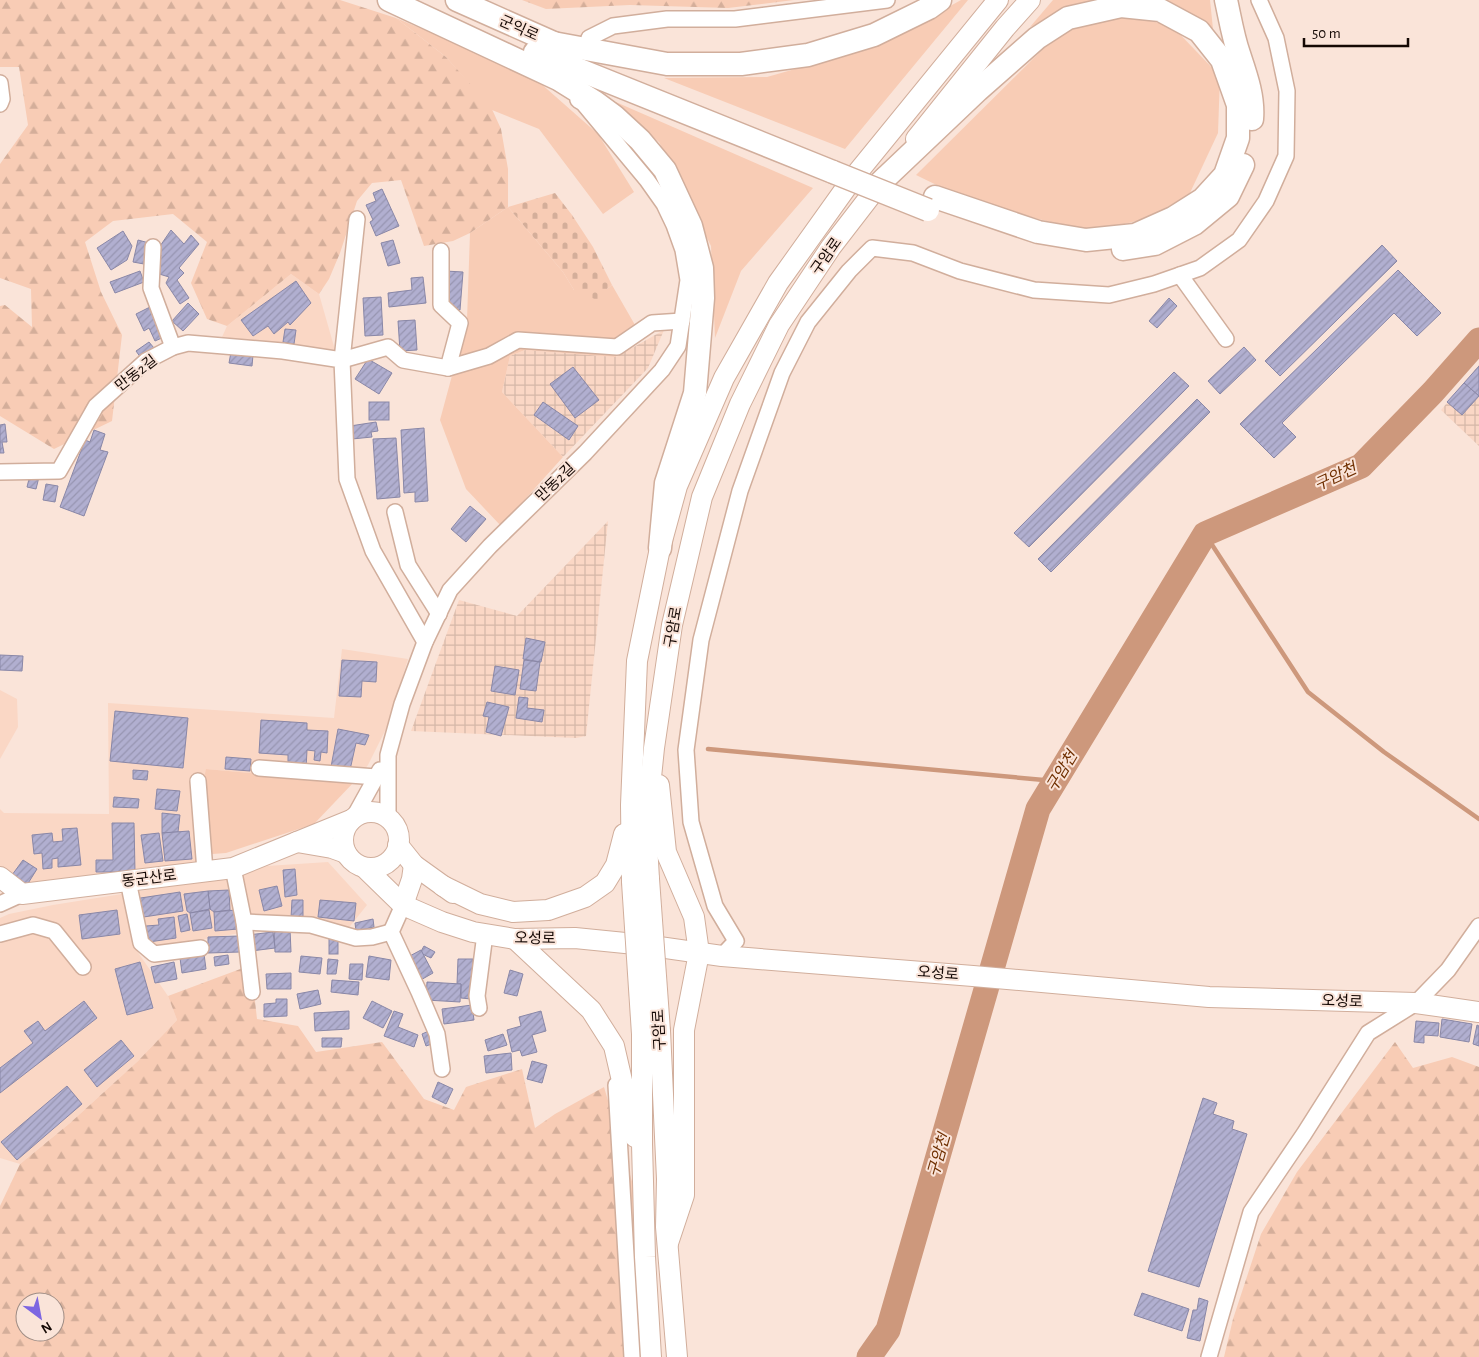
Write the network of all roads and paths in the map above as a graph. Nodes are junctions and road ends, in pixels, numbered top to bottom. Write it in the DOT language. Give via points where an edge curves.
graph roads {
  1 [pos="389,0"];
  2 [pos="414,0"];
  3 [pos="457,0"];
  4 [pos="887,0"];
  5 [pos="940,0"];
  6 [pos="998,0"];
  7 [pos="1030,0"];
  8 [pos="1226,0"];
  9 [pos="1259,0"];
  10 [pos="589,38"];
  11 [pos="553,43"];
  12 [pos="0,84"];
  13 [pos="563,90"];
  14 [pos="0,104"];
  15 [pos="837,166"];
  16 [pos="880,183"];
  17 [pos="932,204"];
  18 [pos="357,220"];
  19 [pos="153,247"];
  20 [pos="441,252"];
  21 [pos="1180,275"];
  22 [pos="682,321"];
  23 [pos="1226,339"];
  24 [pos="173,347"];
  25 [pos="342,360"];
  26 [pos="448,368"];
  27 [pos="0,472"];
  28 [pos="396,512"];
  29 [pos="660,548"];
  30 [pos="439,614"];
  31 [pos="426,642"];
  32 [pos="654,748"];
  33 [pos="388,755"];
  34 [pos="259,768"];
  35 [pos="376,777"];
  36 [pos="198,781"];
  37 [pos="631,805"];
  38 [pos="388,818"];
  39 [pos="353,819"];
  40 [pos="296,842"];
  41 [pos="398,845"];
  42 [pos="346,853"];
  43 [pos="414,865"];
  44 [pos="233,868"];
  45 [pos="365,868"];
  46 [pos="205,872"];
  47 [pos="0,877"];
  48 [pos="641,880"];
  49 [pos="128,881"];
  50 [pos="443,886"];
  51 [pos="22,894"];
  52 [pos="0,904"];
  53 [pos="403,905"];
  54 [pos="244,922"];
  55 [pos="1479,926"];
  56 [pos="391,932"];
  57 [pos="0,934"];
  58 [pos="485,934"];
  59 [pos="575,938"];
  60 [pos="515,939"];
  61 [pos="201,948"];
  62 [pos="700,953"];
  63 [pos="722,956"];
  64 [pos="83,967"];
  65 [pos="252,992"];
  66 [pos="1416,1003"];
  67 [pos="479,1008"];
  68 [pos="1479,1012"];
  69 [pos="651,1032"];
  70 [pos="614,1046"];
  71 [pos="442,1069"];
  72 [pos="642,1165"];
  73 [pos="668,1243"];
  74 [pos="632,1357"];
  75 [pos="651,1357"];
  76 [pos="677,1357"];
  77 [pos="1209,1357"];
  1 -- 29 [label="highway" via="558,79 596,102 640,140 665,170 692,226 702,268 703,298 696,394 666,482"];
  2 -- 15 [label="highway" via="587,74"];
  3 -- 11 [label="highway, 군익로"];
  4 -- 10 [label="street" via="735,19 667,19 613,26"];
  5 -- 11 [label="highway" via="874,35 808,55 741,64 667,64"];
  6 -- 29 [label="main road, 구암로" via="852,178 778,283 724,378 677,486"];
  7 -- 16 [label="main road, 구암로"];
  8 -- 17 [label="highway" via="1250,94 1253,113 1250,150 1228,196 1194,224 1155,244 1096,253 1050,248 992,231"];
  9 -- 21 [label="street" via="1276,38 1286,91 1286,156 1266,201 1239,240 1200,268"];
  11 -- 15 [label="highway"];
  12 -- 14 [label="street"];
  13 -- 22 [label="street, 만동2길" via="584,103 664,204 683,250 688,280"];
  15 -- 17 [label="highway"];
  16 -- 17 [label="highway" via="1037,38 1068,18 1121,6 1160,10 1199,31 1222,60 1238,104 1238,138 1225,175 1203,199 1173,218 1134,235 1086,240 1038,232"];
  16 -- 32 [label="main road, 구암로" via="831,247 779,325 740,404 702,497 672,625"];
  18 -- 25 [label="street"];
  19 -- 24 [label="street" via="151,288"];
  20 -- 26 [label="street" via="441,305 460,323"];
  21 -- 23 [label="street"];
  21 -- 63 [label="street" via="1109,295 1034,290 960,271 913,253 872,248 808,322 782,373 740,491 701,640 686,750 691,822 716,906 736,941"];
  22 -- 26 [label="street, 만동2길" via="652,323 618,347 518,340 489,356"];
  22 -- 30 [label="street, 만동2길" via="678,346 662,370 585,453 490,546 450,590"];
  24 -- 25 [label="street, 만동2길" via="188,343"];
  24 -- 27 [label="street, 만동2길" via="146,362 96,406 59,472"];
  25 -- 26 [label="street, 만동2길" via="388,347 403,360"];
  25 -- 31 [label="street" via="347,479 373,551"];
  28 -- 30 [label="street" via="408,566"];
  29 -- 37 [label="main road, 구암로" via="637,661"];
  30 -- 31 [label="street, 만동2길"];
  31 -- 33 [label="street, 만동2길" via="402,704"];
  32 -- 48 [label="main road, 구암로"];
  32 -- 62 [label="main road" via="666,852 694,917"];
  33 -- 35 [label="street"];
  33 -- 38 [label="street"];
  34 -- 35 [label="street"];
  35 -- 39 [label="street"];
  36 -- 46 [label="street"];
  37 -- 48 [label="main road, 구암로"];
  37 -- 50 [label="main road" via="616,865 605,883 585,897 548,910 513,912 480,904"];
  38 -- 39 [label="main road" via="377,813 365,813"];
  38 -- 41 [label="main road" via="398,835"];
  39 -- 40 [label="main road, 동군산로"];
  39 -- 42 [label="main road" via="343,836"];
  40 -- 42 [label="main road"];
  40 -- 44 [label="main road, 동군산로"];
  41 -- 43 [label="main road"];
  41 -- 45 [label="main road" via="396,853 383,866"];
  42 -- 45 [label="main road"];
  43 -- 50 [label="main road"];
  43 -- 53 [label="main road"];
  44 -- 46 [label="main road, 동군산로"];
  44 -- 54 [label="street"];
  45 -- 53 [label="main road"];
  46 -- 49 [label="main road, 동군산로"];
  47 -- 51 [label="main road"];
  48 -- 69 [label="main road, 구암로, bridge"];
  49 -- 51 [label="main road, 동군산로"];
  49 -- 61 [label="street" via="141,943 154,954"];
  50 -- 59 [label="main road" via="483,915 505,926"];
  51 -- 52 [label="street, 동군산로"];
  53 -- 56 [label="street"];
  53 -- 58 [label="main road, 오성로" via="442,922"];
  54 -- 56 [label="street" via="311,925 356,938"];
  54 -- 65 [label="street"];
  55 -- 66 [label="street" via="1448,970"];
  56 -- 71 [label="street" via="437,1034"];
  57 -- 64 [label="street" via="33,925 54,931"];
  58 -- 60 [label="main road, 오성로"];
  58 -- 67 [label="street" via="477,996"];
  59 -- 60 [label="main road, 오성로"];
  59 -- 62 [label="main road, 오성로"];
  60 -- 70 [label="main road" via="591,1010"];
  62 -- 63 [label="main road, 오성로"];
  62 -- 73 [label="main road" via="684,1030 684,1195"];
  63 -- 66 [label="main road, 오성로" via="1209,997"];
  66 -- 68 [label="main road, 오성로"];
  66 -- 77 [label="street" via="1368,1033 1251,1212"];
  69 -- 72 [label="main road, 구암로"];
  69 -- 73 [label="main road, 구암로" via="667,1178"];
  70 -- 72 [label="main road"];
  70 -- 74 [label="street"];
  72 -- 75 [label="main road, 구암로"];
  73 -- 76 [label="main road, 구암로"];
}
